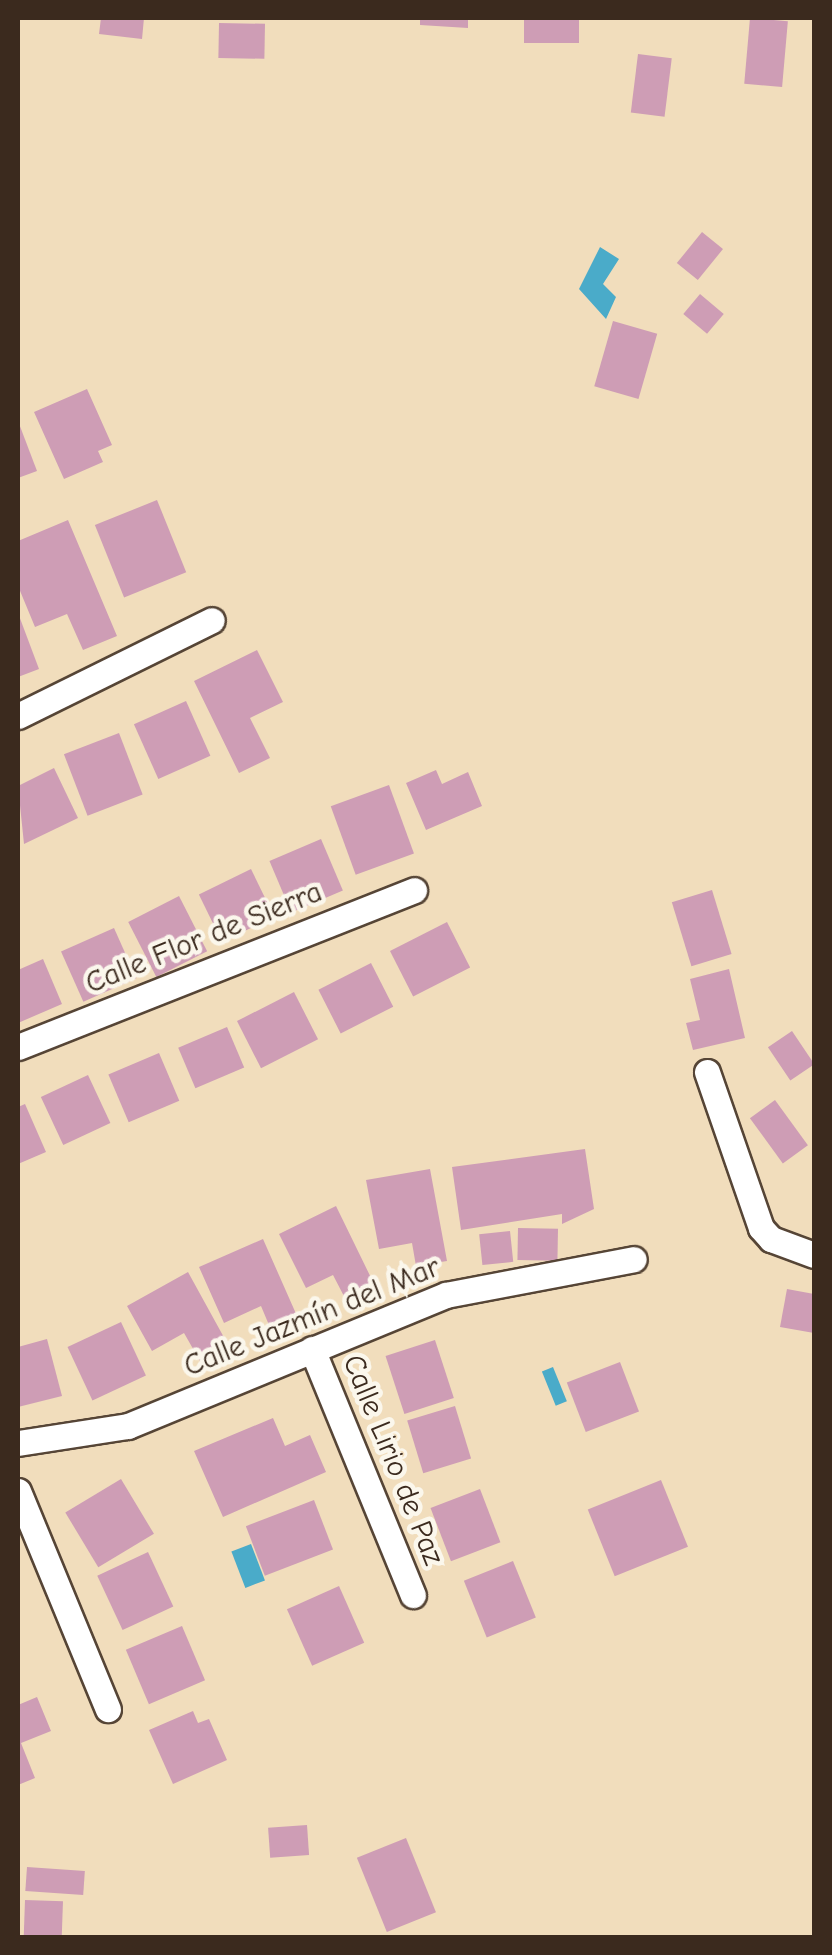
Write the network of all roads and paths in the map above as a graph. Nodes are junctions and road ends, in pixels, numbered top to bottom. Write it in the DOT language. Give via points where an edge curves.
graph roads {
  1 [pos="212,620"];
  2 [pos="18,716"];
  3 [pos="414,890"];
  4 [pos="18,1047"];
  5 [pos="707,1072"];
  6 [pos="814,1255"];
  7 [pos="634,1259"];
  8 [pos="312,1349"];
  9 [pos="18,1443"];
  10 [pos="18,1491"];
  11 [pos="413,1595"];
  12 [pos="108,1709"];
  1 -- 2 [label="street"];
  3 -- 4 [label="street, Calle Flor de Sierra"];
  5 -- 6 [label="street" via="761,1228 771,1240"];
  7 -- 8 [label="street, Calle Jazmín del Mar" via="446,1294"];
  8 -- 9 [label="street, Calle Jazmín del Mar" via="128,1426"];
  8 -- 11 [label="street, Calle Lirio de Paz"];
  10 -- 12 [label="street"];
}
